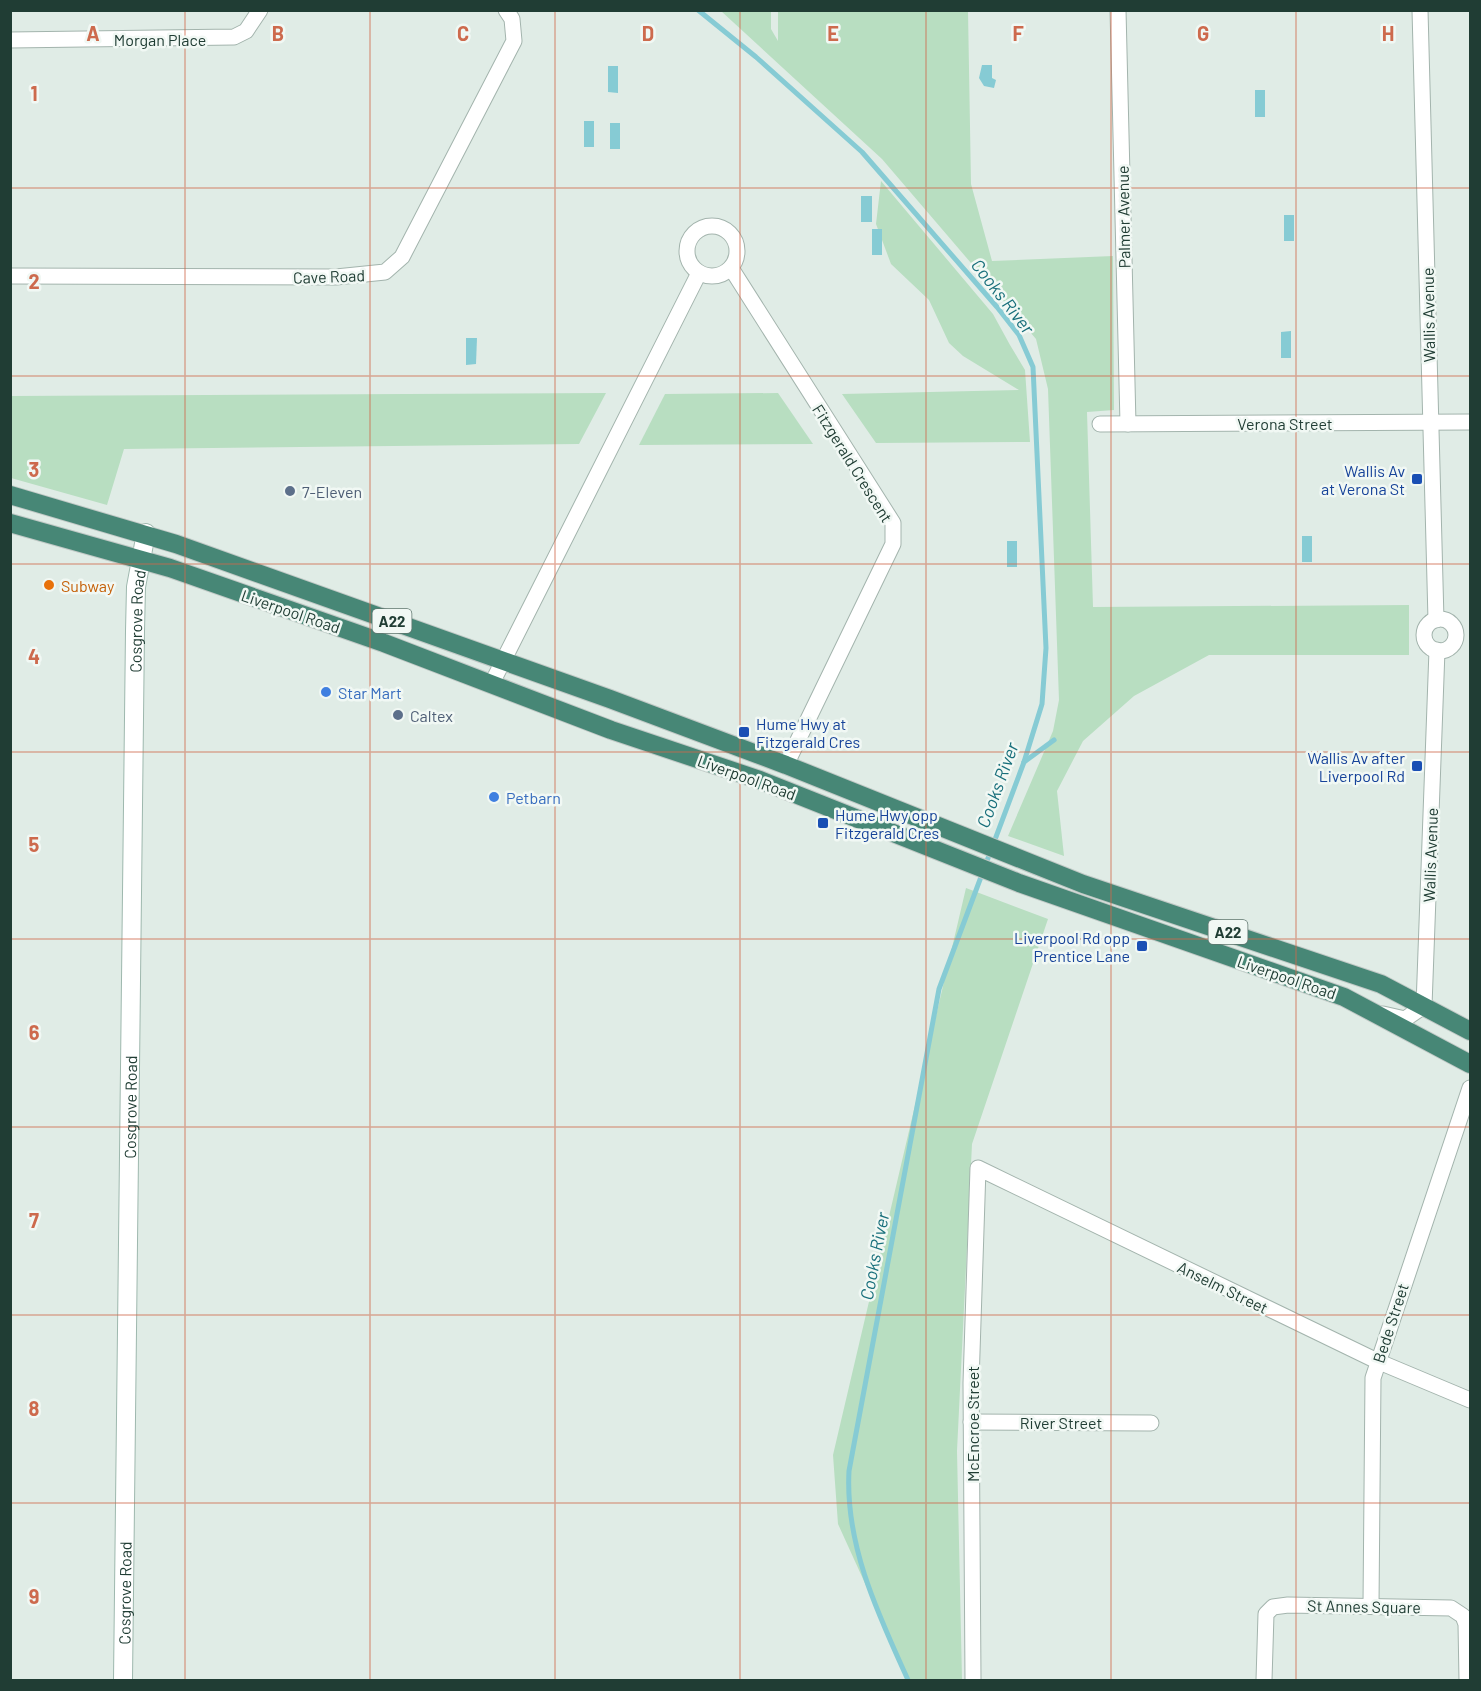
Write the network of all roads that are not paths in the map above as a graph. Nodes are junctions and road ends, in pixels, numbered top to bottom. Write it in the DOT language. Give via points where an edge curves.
graph roads {
  1 [pos="261,10"];
  2 [pos="506,10"];
  3 [pos="1118,10"];
  4 [pos="1420,10"];
  5 [pos="10,40"];
  6 [pos="731,268"];
  7 [pos="699,273"];
  8 [pos="10,276"];
  9 [pos="1431,422"];
  10 [pos="1470,422"];
  11 [pos="1100,424"];
  12 [pos="1128,424"];
  13 [pos="10,495"];
  14 [pos="10,524"];
  15 [pos="146,533"];
  16 [pos="141,560"];
  17 [pos="1436,620"];
  18 [pos="1463,636"];
  19 [pos="1437,650"];
  20 [pos="502,660"];
  21 [pos="491,685"];
  22 [pos="786,765"];
  23 [pos="1424,1006"];
  24 [pos="1375,1012"];
  25 [pos="1470,1031"];
  26 [pos="1421,1037"];
  27 [pos="1470,1064"];
  28 [pos="1470,1088"];
  29 [pos="978,1168"];
  30 [pos="1377,1360"];
  31 [pos="1470,1400"];
  32 [pos="971,1422"];
  33 [pos="1152,1423"];
  34 [pos="1371,1605"];
  35 [pos="123,1680"];
  36 [pos="973,1680"];
  37 [pos="1264,1680"];
  38 [pos="1467,1680"];
  1 -- 5 [label="street, Morgan Place" via="246,31 234,37"];
  2 -- 8 [label="street, Cave Road" via="512,19 514,41 402,257 385,272 336,277"];
  3 -- 12 [label="street, Palmer Avenue"];
  4 -- 9 [label="street, Wallis Avenue"];
  6 -- 7 [label="street" via="716,276"];
  6 -- 7 [label="street" via="737,250 730,232 722,227 702,227 694,232 686,249 692,267"];
  6 -- 22 [label="street, Fitzgerald Crescent" via="893,523 893,544"];
  7 -- 20 [label="street"];
  9 -- 10 [label="street, Verona Street"];
  9 -- 12 [label="street, Verona Street"];
  9 -- 17 [label="street, Wallis Avenue"];
  11 -- 12 [label="street, Verona Street"];
  13 -- 15 [label="highway, Liverpool Road / A22"];
  14 -- 16 [label="highway, Liverpool Road / A22"];
  15 -- 16 [label="main road, Cosgrove Road"];
  15 -- 20 [label="highway, Liverpool Road / A22"];
  16 -- 21 [label="highway, Liverpool Road / A22" via="384,642"];
  16 -- 35 [label="main road, Cosgrove Road" via="135,631"];
  17 -- 18 [label="street" via="1448,621"];
  17 -- 19 [label="street" via="1429,623 1424,633 1426,643"];
  18 -- 19 [label="street" via="1449,647"];
  19 -- 23 [label="street, Wallis Avenue"];
  20 -- 21 [label="street"];
  20 -- 22 [label="highway, Liverpool Road / A22"];
  21 -- 24 [label="highway, Liverpool Road / A22" via="760,780 1019,884 1253,964"];
  22 -- 23 [label="highway, Liverpool Road / A22" via="1083,884 1338,968"];
  23 -- 24 [label="street" via="1405,1019"];
  23 -- 25 [label="highway, Liverpool Road / A22"];
  23 -- 26 [label="highway"];
  24 -- 26 [label="highway, Liverpool Road / A22"];
  26 -- 27 [label="highway, Liverpool Road / A22"];
  28 -- 30 [label="street, Bede Street"];
  29 -- 30 [label="street, Anselm Street"];
  29 -- 32 [label="street, McEncroe Street"];
  30 -- 31 [label="street, Anselm Street"];
  30 -- 34 [label="street, Bede Street" via="1373,1378"];
  32 -- 33 [label="street, River Street"];
  32 -- 36 [label="street, McEncroe Street"];
  34 -- 37 [label="street, St Annes Square" via="1273,1607 1266,1614"];
  34 -- 38 [label="street, St Annes Square" via="1458,1611 1468,1636"];
}
